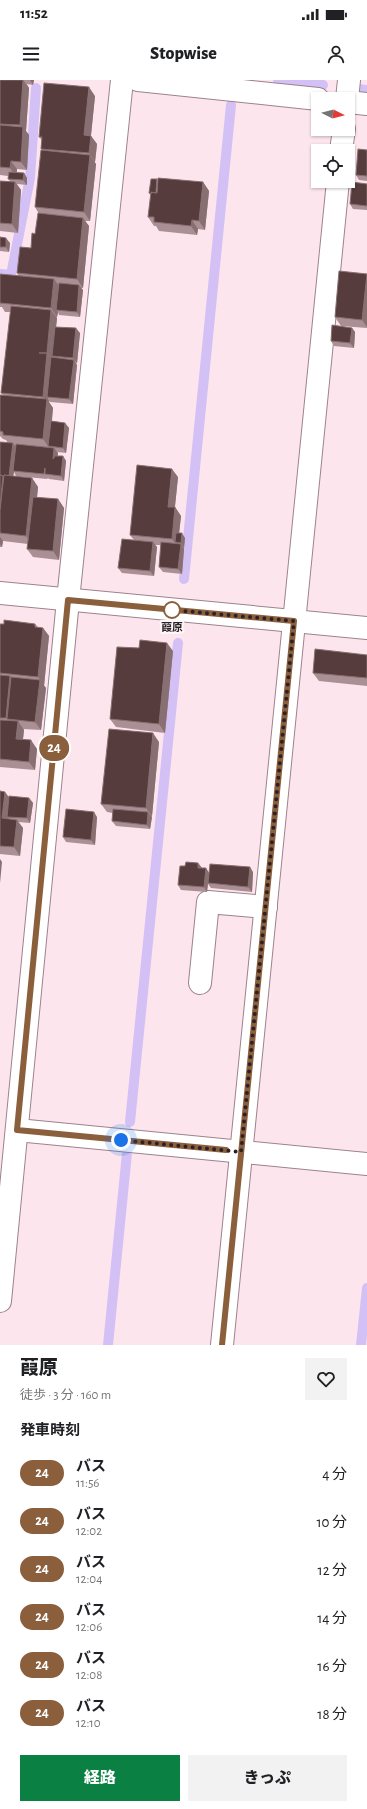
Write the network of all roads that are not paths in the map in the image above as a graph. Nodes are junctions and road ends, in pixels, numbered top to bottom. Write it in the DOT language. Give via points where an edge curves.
graph roads {
  1 [pos="122,80"];
  2 [pos="138,80"];
  3 [pos="349,80"];
  4 [pos="348,92"];
  5 [pos="311,98"];
  6 [pos="355,103"];
  7 [pos="367,104"];
  8 [pos="337,188"];
  9 [pos="0,593"];
  10 [pos="68,600"];
  11 [pos="294,621"];
  12 [pos="367,628"];
  13 [pos="266,907"];
  14 [pos="200,983"];
  15 [pos="11,1135"];
  16 [pos="241,1152"];
  17 [pos="367,1164"];
  18 [pos="0,1301"];
  19 [pos="222,1345"];
  1 -- 10 [label="street"];
  2 -- 5 [label="street"];
  3 -- 4 [label="street"];
  6 -- 7 [label="street"];
  8 -- 11 [label="street"];
  9 -- 10 [label="street"];
  10 -- 11 [label="street"];
  10 -- 15 [label="street"];
  11 -- 12 [label="street"];
  11 -- 13 [label="street"];
  13 -- 14 [label="street" via="208,902"];
  13 -- 16 [label="street"];
  15 -- 16 [label="street"];
  15 -- 18 [label="street"];
  16 -- 17 [label="street"];
  16 -- 19 [label="street"];
}
